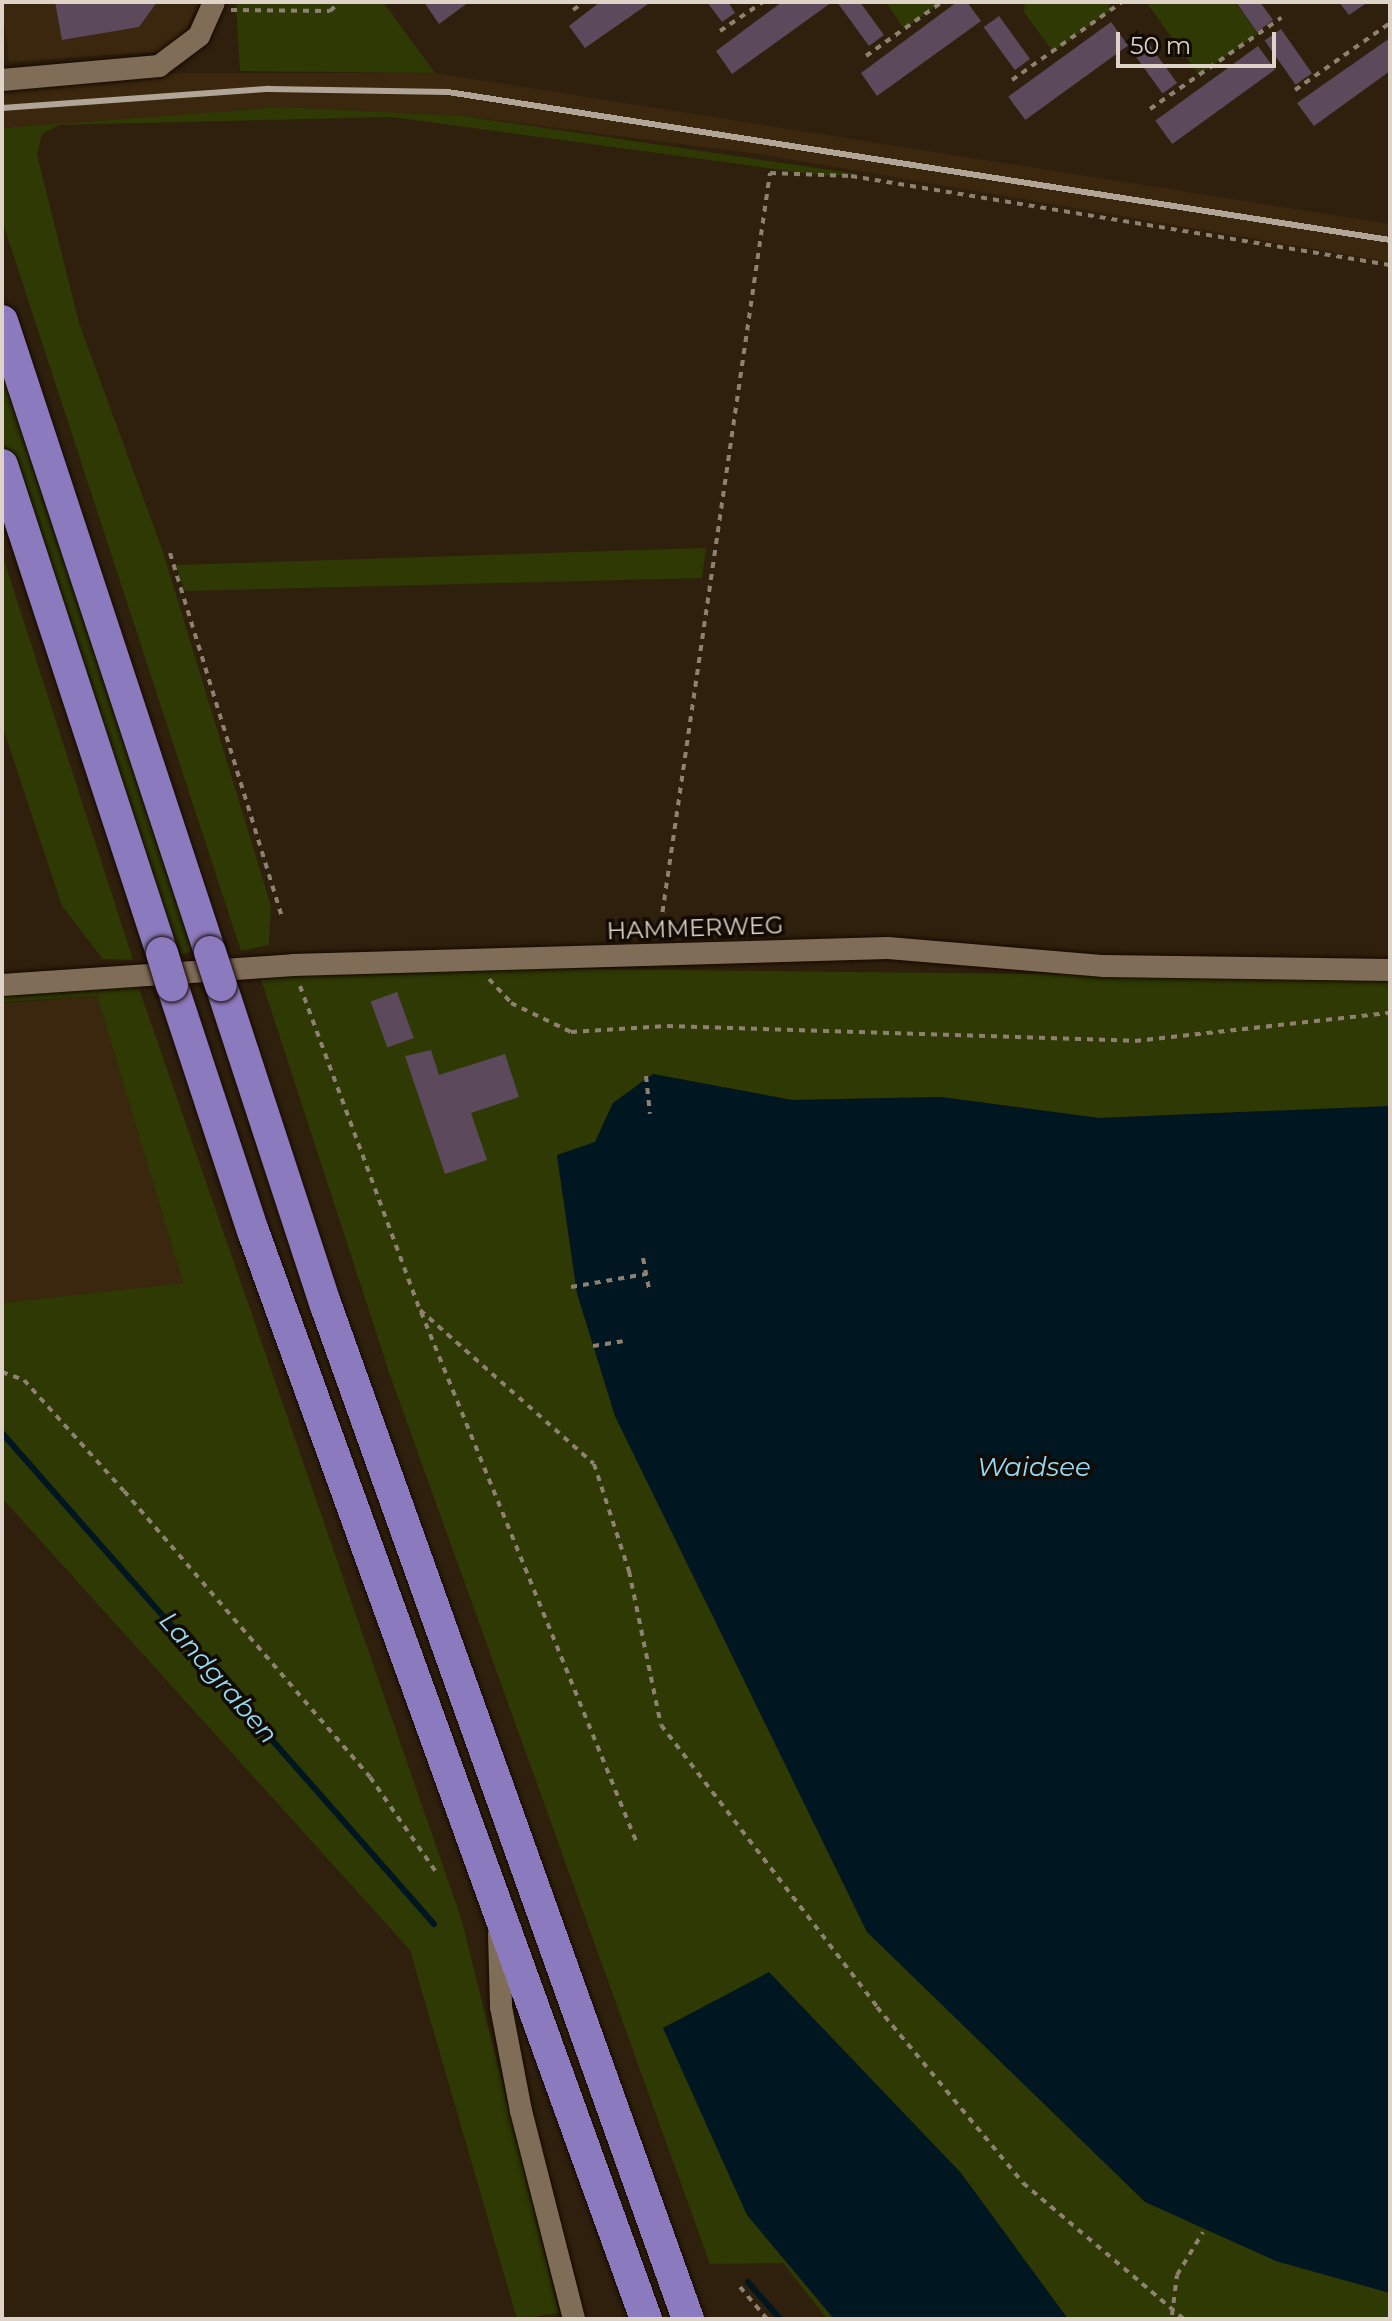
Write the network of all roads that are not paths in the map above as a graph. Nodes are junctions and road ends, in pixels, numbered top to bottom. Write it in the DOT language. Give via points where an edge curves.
graph roads {
  1 [pos="214,5"];
  2 [pos="2,80"];
  3 [pos="2,321"];
  4 [pos="2,465"];
  5 [pos="1390,970"];
  6 [pos="2,985"];
  7 [pos="498,1912"];
  8 [pos="574,2319"];
  9 [pos="646,2319"];
  10 [pos="688,2319"];
  1 -- 2 [label="street" via="189,48 159,66"];
  3 -- 10 [label="highway, bridge" via="325,1303"];
  4 -- 7 [label="highway, bridge" via="172,985"];
  5 -- 6 [label="street, HAMMERWEG" via="1104,966 888,948 293,965"];
  7 -- 8 [label="street" via="501,2007"];
  7 -- 9 [label="highway"];
}
